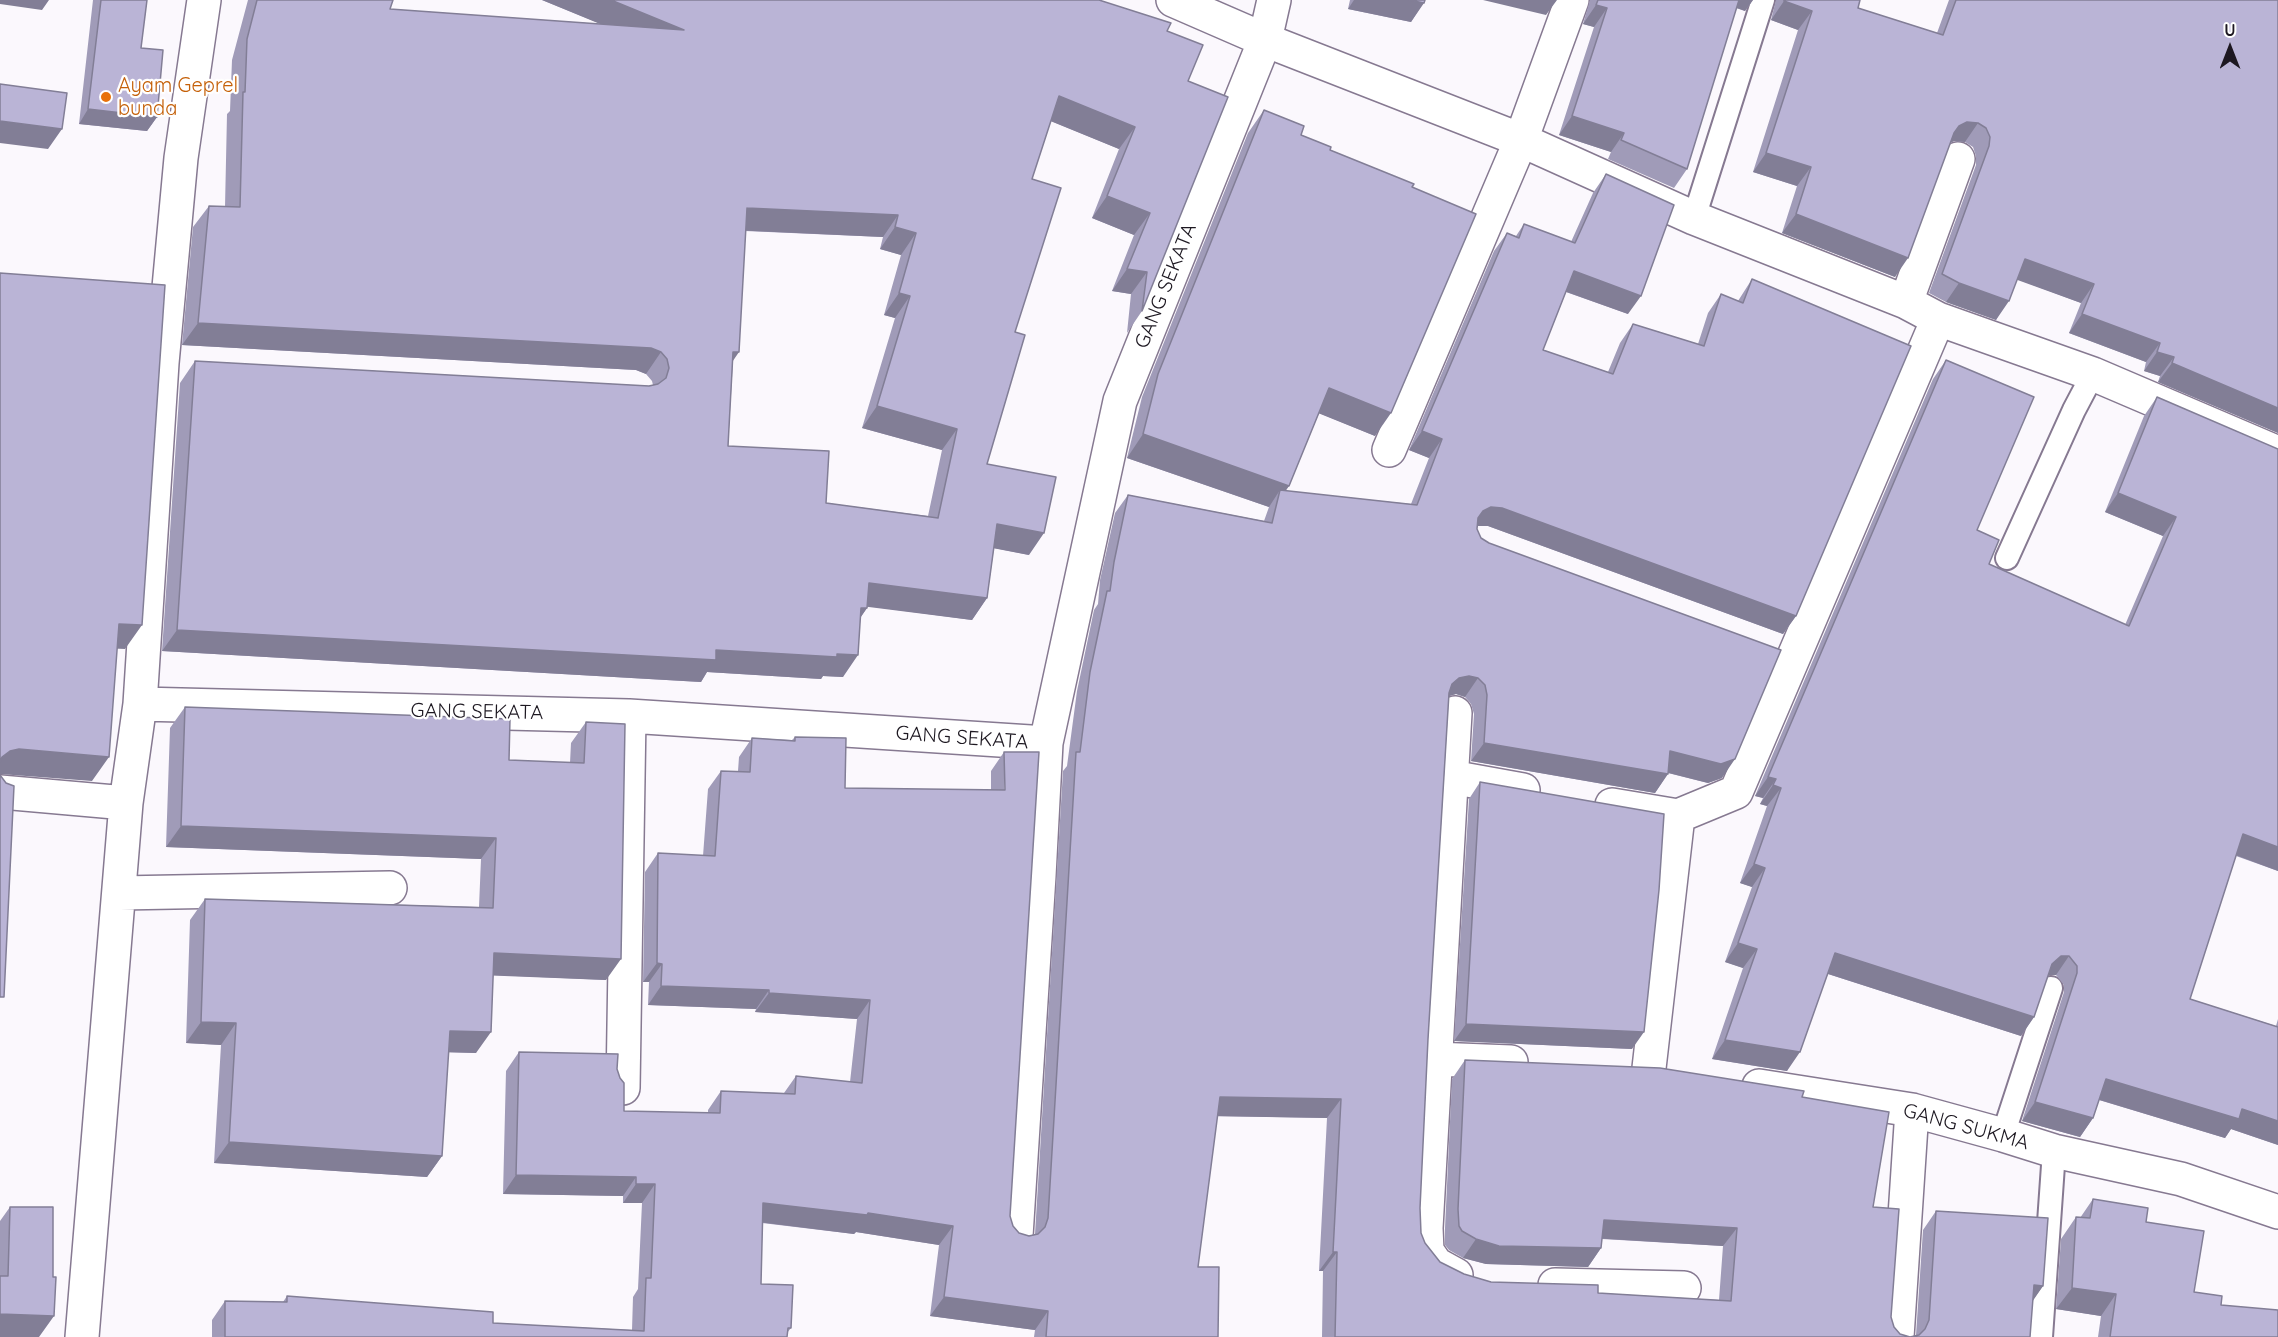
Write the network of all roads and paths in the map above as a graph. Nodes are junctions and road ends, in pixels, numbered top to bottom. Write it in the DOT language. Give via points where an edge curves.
graph roads {
  1 [pos="204,0"];
  2 [pos="1173,0"];
  3 [pos="1274,0"];
  4 [pos="1572,0"];
  5 [pos="1763,0"];
  6 [pos="1265,40"];
  7 [pos="1521,140"];
  8 [pos="1958,159"];
  9 [pos="1694,218"];
  10 [pos="1906,302"];
  11 [pos="1938,319"];
  12 [pos="162,363"];
  13 [pos="194,365"];
  14 [pos="2093,375"];
  15 [pos="1389,450"];
  16 [pos="2278,453"];
  17 [pos="2007,558"];
  18 [pos="140,704"];
  19 [pos="1455,713"];
  20 [pos="629,716"];
  21 [pos="1046,743"];
  22 [pos="1451,777"];
  23 [pos="0,792"];
  24 [pos="1553,795"];
  25 [pos="1587,801"];
  26 [pos="126,803"];
  27 [pos="1678,816"];
  28 [pos="390,888"];
  29 [pos="120,893"];
  30 [pos="2051,988"];
  31 [pos="1434,1059"];
  32 [pos="1541,1063"];
  33 [pos="1649,1069"];
  34 [pos="1731,1081"];
  35 [pos="623,1088"];
  36 [pos="1912,1110"];
  37 [pos="2003,1134"];
  38 [pos="2054,1151"];
  39 [pos="2278,1212"];
  40 [pos="1016,1236"];
  41 [pos="1483,1282"];
  42 [pos="1530,1284"];
  43 [pos="1684,1288"];
  44 [pos="82,1337"];
  45 [pos="1897,1337"];
  46 [pos="2041,1337"];
  1 -- 12 [label="street" via="181,158"];
  2 -- 6 [label="street"];
  3 -- 6 [label="street, GANG SEKATA"];
  4 -- 7 [label="street"];
  5 -- 9 [label="lane"];
  6 -- 7 [label="street"];
  6 -- 21 [label="street, GANG SEKATA" via="1120,401"];
  7 -- 9 [label="street"];
  7 -- 15 [label="street"];
  8 -- 10 [label="street"];
  9 -- 10 [label="street"];
  10 -- 11 [label="street"];
  11 -- 14 [label="street"];
  11 -- 27 [label="street" via="1782,654 1736,792"];
  12 -- 13 [label="street"];
  12 -- 18 [label="street"];
  14 -- 16 [label="street"];
  14 -- 17 [label="lane"];
  18 -- 20 [label="street, GANG SEKATA"];
  18 -- 26 [label="street"];
  19 -- 22 [label="street"];
  20 -- 21 [label="street, GANG SEKATA"];
  20 -- 35 [label="street"];
  21 -- 40 [label="street"];
  22 -- 24 [label="street"];
  22 -- 31 [label="street"];
  23 -- 26 [label="street"];
  25 -- 27 [label="street"];
  26 -- 29 [label="street"];
  27 -- 33 [label="street"];
  28 -- 29 [label="street"];
  29 -- 44 [label="street"];
  30 -- 37 [label="lane"];
  31 -- 32 [label="street"];
  31 -- 41 [label="street" via="1427,1251 1436,1264 1456,1275"];
  34 -- 36 [label="street, GANG SUKMA"];
  36 -- 37 [label="street, GANG SUKMA"];
  36 -- 45 [label="street"];
  37 -- 38 [label="street, GANG SUKMA"];
  38 -- 39 [label="street, GANG SUKMA" via="2181,1179"];
  38 -- 46 [label="lane"];
  42 -- 43 [label="street"];
}
